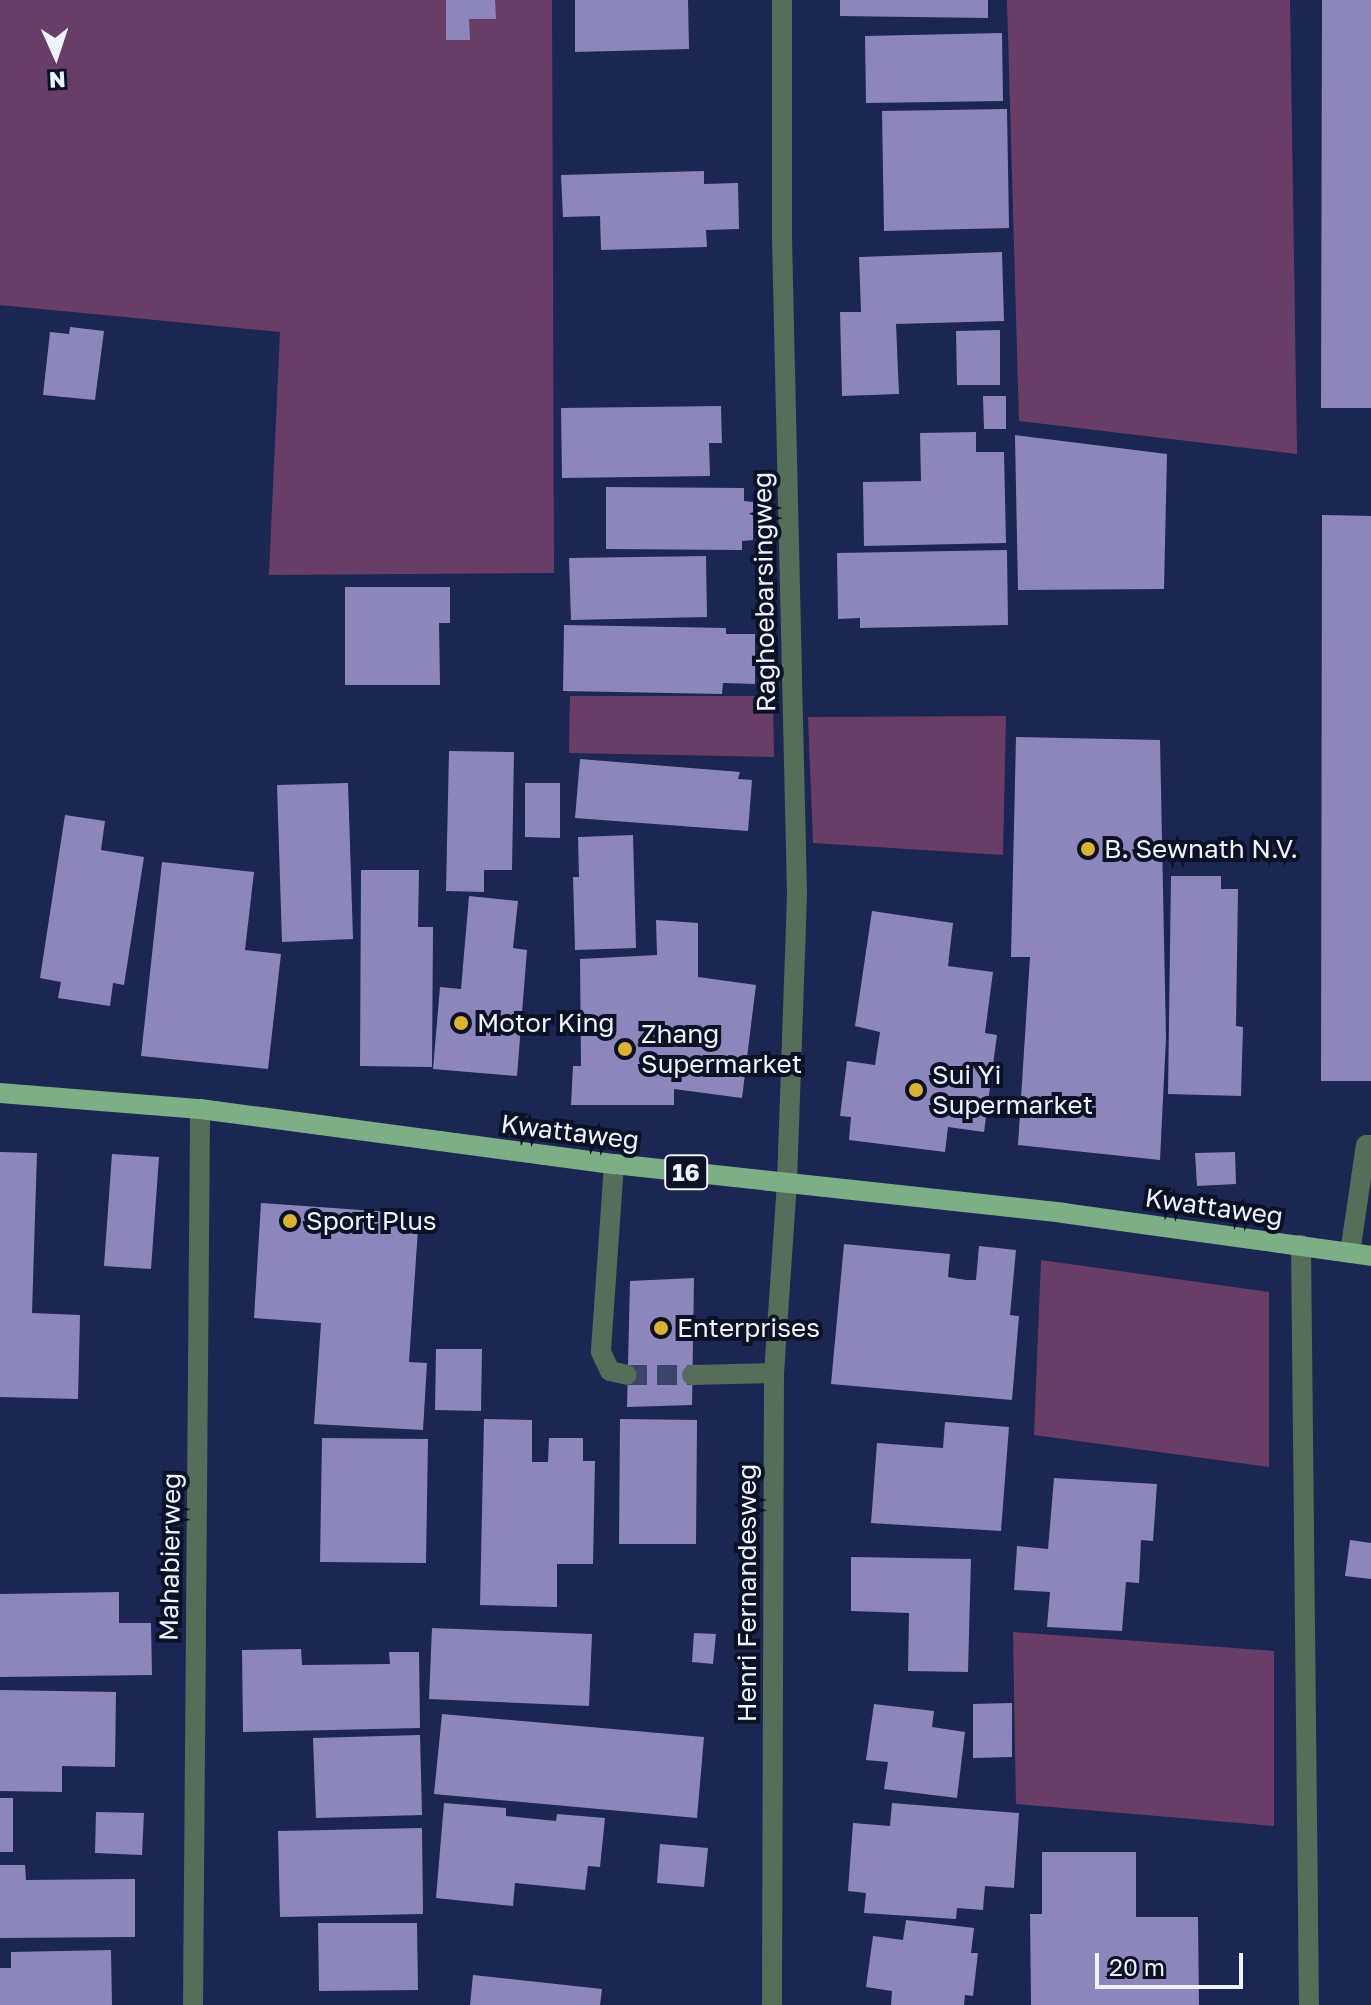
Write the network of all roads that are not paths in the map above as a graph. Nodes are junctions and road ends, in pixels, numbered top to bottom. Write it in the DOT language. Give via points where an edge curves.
graph roads {
  1 [pos="782,0"];
  2 [pos="0,1093"];
  3 [pos="200,1109"];
  4 [pos="1371,1145"];
  5 [pos="614,1164"];
  6 [pos="787,1182"];
  7 [pos="1301,1245"];
  8 [pos="1350,1253"];
  9 [pos="1371,1256"];
  10 [pos="774,1373"];
  11 [pos="627,1375"];
  12 [pos="692,1375"];
  13 [pos="193,2005"];
  14 [pos="772,2005"];
  15 [pos="1309,2005"];
  1 -- 6 [label="street, Raghoebarsingweg" via="797,894"];
  2 -- 3 [label="main road, Kwattaweg / 16"];
  3 -- 5 [label="main road, Kwattaweg / 16"];
  3 -- 13 [label="street, Mahabierweg"];
  4 -- 8 [label="street" via="1366,1145"];
  5 -- 6 [label="main road, Kwattaweg / 16"];
  5 -- 11 [label="street" via="601,1352 610,1371"];
  6 -- 7 [label="main road, Kwattaweg / 16"];
  6 -- 10 [label="street, Henri Fernandesweg"];
  7 -- 8 [label="main road, Kwattaweg / 16"];
  7 -- 15 [label="street"];
  8 -- 9 [label="main road, Kwattaweg / 16"];
  10 -- 12 [label="street"];
  10 -- 14 [label="street, Henri Fernandesweg"];
}
